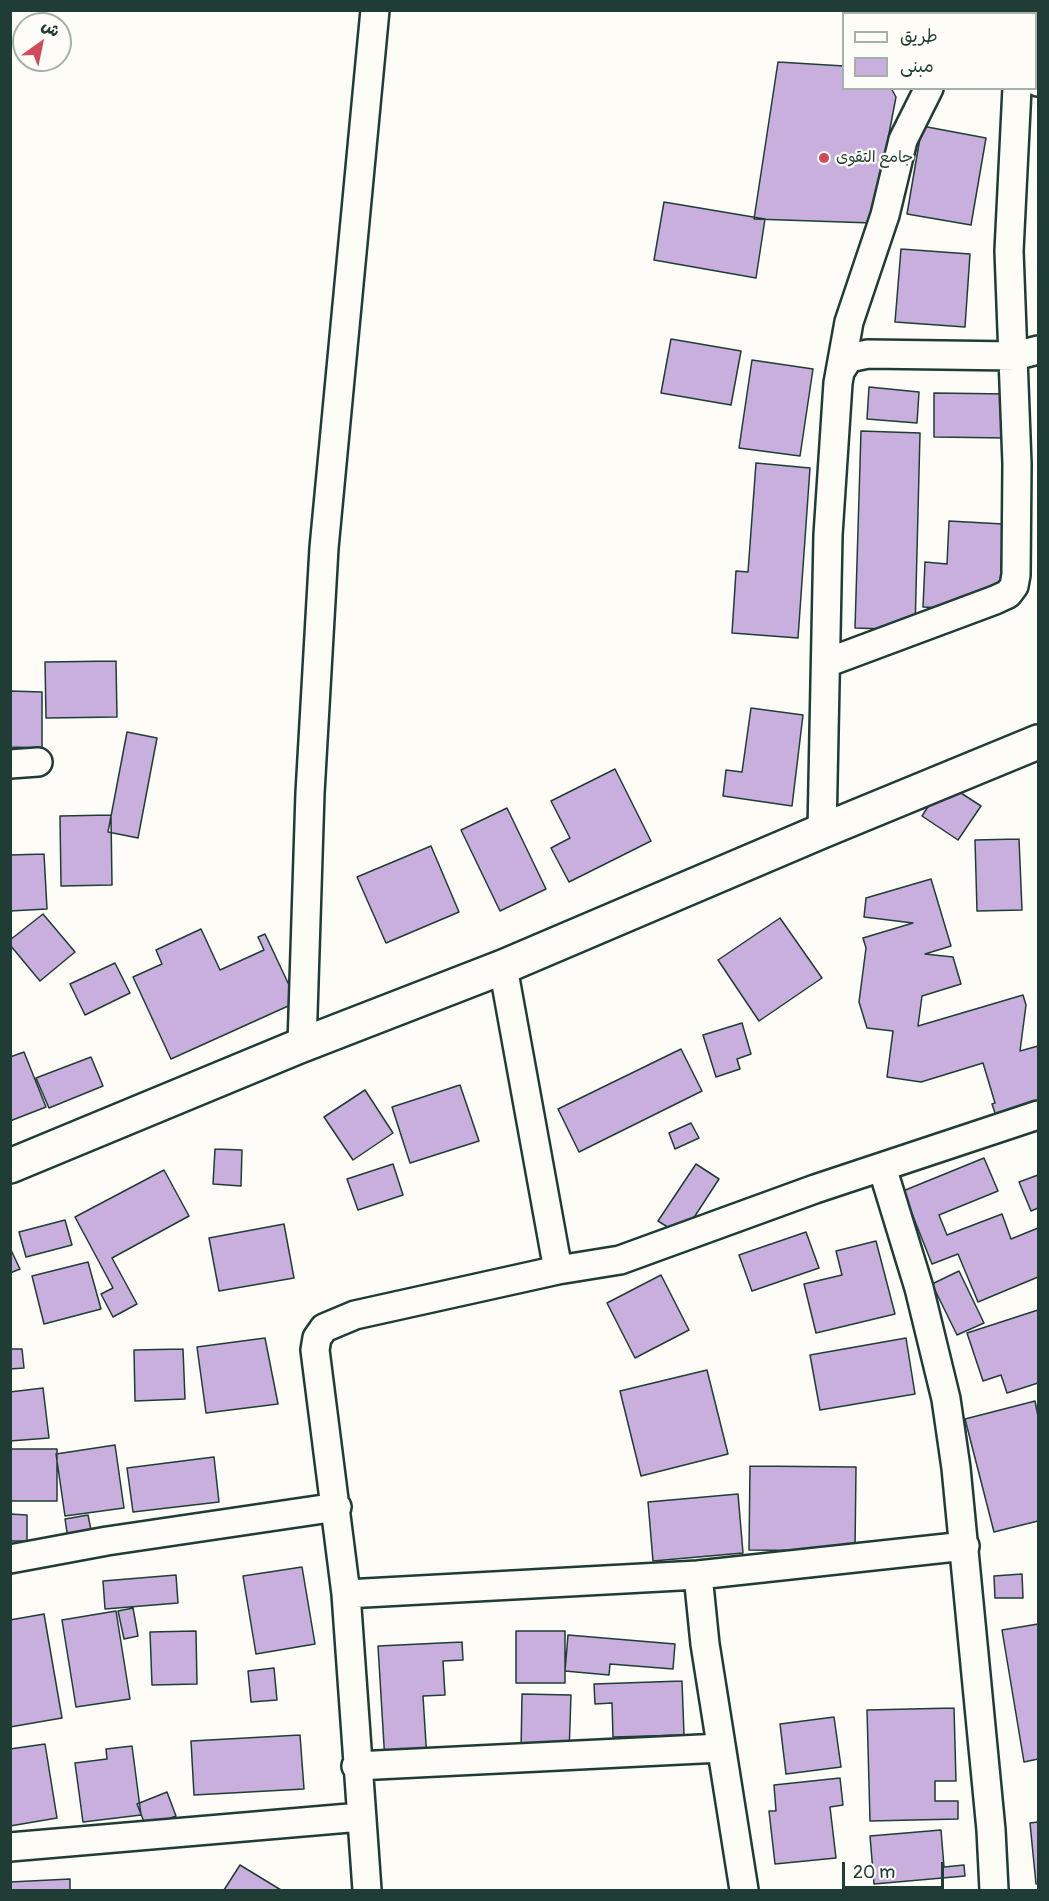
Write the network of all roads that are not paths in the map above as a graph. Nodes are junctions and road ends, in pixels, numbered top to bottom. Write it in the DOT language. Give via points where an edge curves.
graph roads {
  1 [pos="375,10"];
  2 [pos="928,90"];
  3 [pos="1017,90"];
  4 [pos="1027,353"];
  5 [pos="841,370"];
  6 [pos="826,663"];
  7 [pos="1038,742"];
  8 [pos="38,762"];
  9 [pos="10,764"];
  10 [pos="822,831"];
  11 [pos="503,967"];
  12 [pos="302,1045"];
  13 [pos="1038,1119"];
  14 [pos="10,1166"];
  15 [pos="882,1167"];
  16 [pos="558,1270"];
  17 [pos="337,1507"];
  18 [pos="965,1546"];
  19 [pos="10,1558"];
  20 [pos="698,1575"];
  21 [pos="346,1594"];
  22 [pos="721,1748"];
  23 [pos="356,1766"];
  24 [pos="362,1817"];
  25 [pos="10,1847"];
  26 [pos="367,1890"];
  27 [pos="744,1890"];
  28 [pos="993,1890"];
  1 -- 12 [label="street" via="324,548 310,793"];
  2 -- 5 [label="street" via="903,140 885,215 849,322"];
  3 -- 4 [label="street" via="1010,316"];
  4 -- 5 [label="street" via="868,354 849,358"];
  4 -- 6 [label="street" via="1017,475 1014,586 995,600"];
  5 -- 6 [label="street" via="830,502"];
  6 -- 10 [label="street"];
  7 -- 10 [label="main road"];
  8 -- 9 [label="street"];
  10 -- 11 [label="main road"];
  11 -- 12 [label="main road"];
  11 -- 16 [label="street"];
  12 -- 14 [label="main road"];
  13 -- 15 [label="street"];
  15 -- 16 [label="street" via="620,1260"];
  15 -- 18 [label="street" via="919,1288 946,1399"];
  16 -- 17 [label="street" via="355,1315 324,1328 315,1350"];
  17 -- 19 [label="street"];
  17 -- 21 [label="street"];
  18 -- 20 [label="street"];
  18 -- 28 [label="street"];
  20 -- 21 [label="street"];
  20 -- 22 [label="street"];
  21 -- 23 [label="street"];
  22 -- 23 [label="street"];
  22 -- 27 [label="street"];
  23 -- 24 [label="street"];
  24 -- 25 [label="street"];
  24 -- 26 [label="street"];
}
